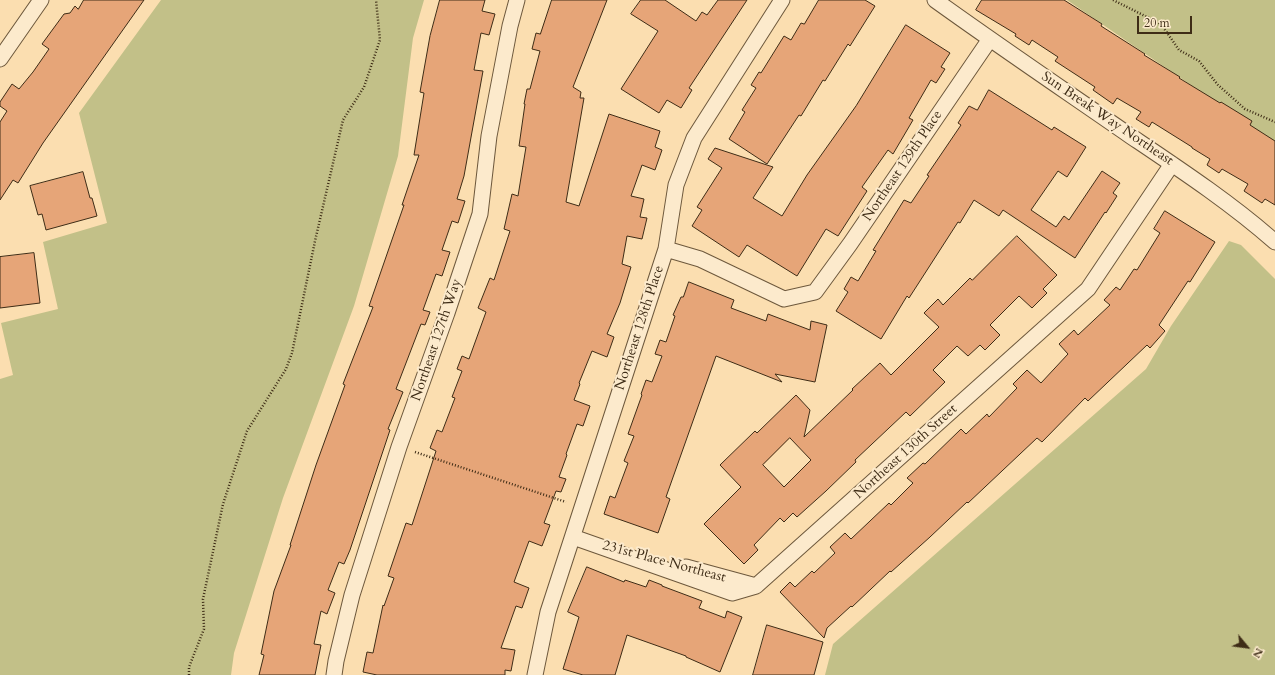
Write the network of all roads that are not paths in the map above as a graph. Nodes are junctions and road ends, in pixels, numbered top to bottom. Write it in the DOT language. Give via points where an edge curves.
graph roads {
  1 [pos="42,0"];
  2 [pos="517,0"];
  3 [pos="782,0"];
  4 [pos="935,0"];
  5 [pos="990,40"];
  6 [pos="0,58"];
  7 [pos="1172,164"];
  8 [pos="1275,242"];
  9 [pos="666,249"];
  10 [pos="572,537"];
  11 [pos="756,586"];
  12 [pos="334,675"];
  13 [pos="535,675"];
  1 -- 6 [label="street"];
  2 -- 12 [label="street, Northeast 127th Way" via="489,136 480,214 399,447 352,594"];
  3 -- 9 [label="street, Northeast 128th Place" via="694,138 676,185"];
  4 -- 5 [label="street, Sun Break Way Northeast"];
  5 -- 7 [label="street, Sun Break Way Northeast"];
  5 -- 9 [label="street, Northeast 129th Place" via="815,292 784,299 700,259"];
  7 -- 8 [label="street, Sun Break Way Northeast"];
  7 -- 11 [label="street, Northeast 130th Street" via="1088,289"];
  9 -- 10 [label="street, Northeast 128th Place"];
  10 -- 11 [label="street, 231st Place Northeast"];
  10 -- 13 [label="street, Northeast 128th Place" via="548,612"];
}
